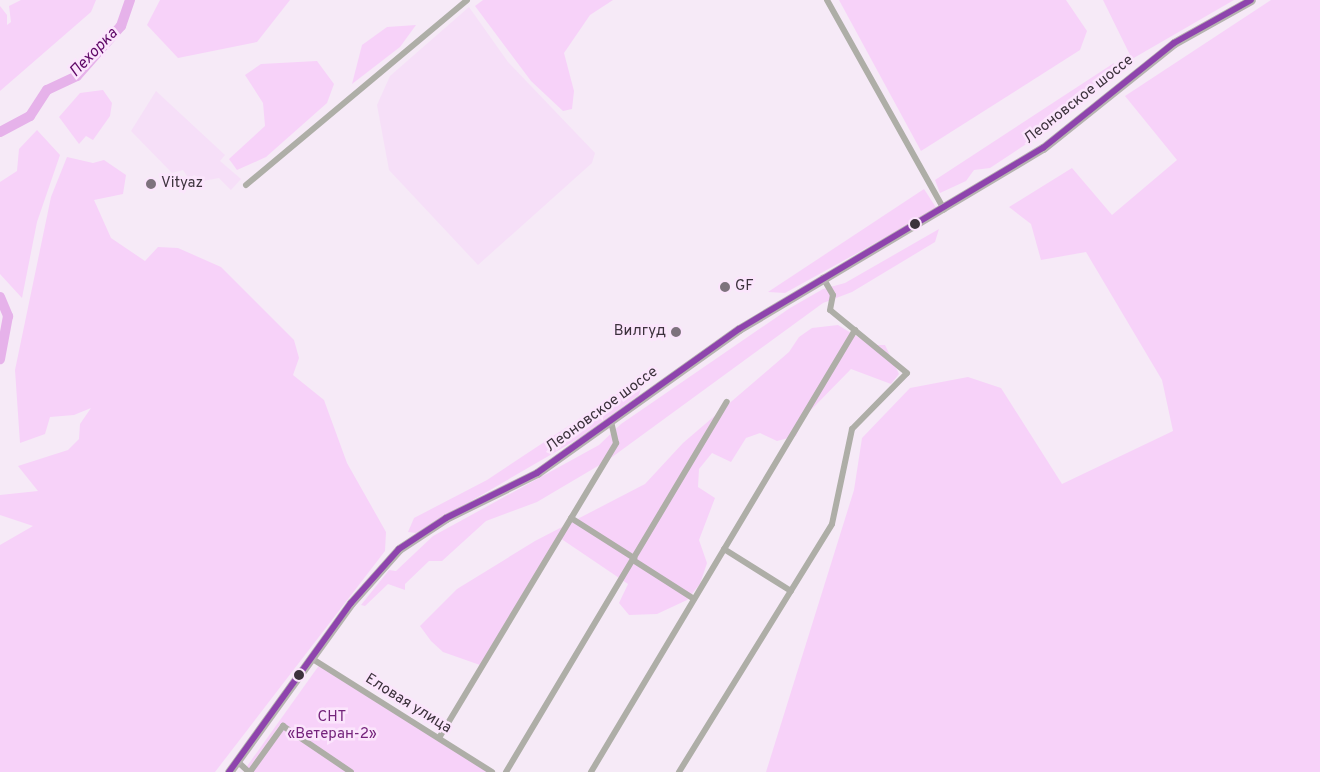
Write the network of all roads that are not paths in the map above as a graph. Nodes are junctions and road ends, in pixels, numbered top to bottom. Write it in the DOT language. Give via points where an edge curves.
graph roads {
  1 [pos="467,0"];
  2 [pos="827,0"];
  3 [pos="1251,0"];
  4 [pos="246,185"];
  5 [pos="944,208"];
  6 [pos="823,278"];
  7 [pos="855,330"];
  8 [pos="727,402"];
  9 [pos="611,422"];
  10 [pos="571,518"];
  11 [pos="724,549"];
  12 [pos="633,559"];
  13 [pos="790,591"];
  14 [pos="694,599"];
  15 [pos="311,658"];
  16 [pos="439,738"];
  17 [pos="237,761"];
  18 [pos="229,772"];
  19 [pos="250,772"];
  20 [pos="351,772"];
  21 [pos="492,772"];
  22 [pos="506,772"];
  23 [pos="591,772"];
  24 [pos="679,772"];
  1 -- 4 [label="street"];
  2 -- 5 [label="street"];
  3 -- 5 [label="main road, Леоновское шоссе" via="1174,43 1043,148"];
  5 -- 6 [label="main road, Леоновское шоссе"];
  6 -- 7 [label="street" via="833,295 830,310"];
  6 -- 9 [label="main road, Леоновское шоссе" via="711,347"];
  7 -- 11 [label="street"];
  7 -- 13 [label="street" via="907,373 852,429 832,524"];
  8 -- 12 [label="street"];
  9 -- 10 [label="street" via="616,443"];
  9 -- 15 [label="main road, Леоновское шоссе" via="537,472 446,518 400,549 374,574"];
  10 -- 12 [label="street"];
  10 -- 16 [label="street"];
  11 -- 13 [label="street"];
  11 -- 14 [label="street"];
  12 -- 14 [label="street"];
  12 -- 22 [label="street"];
  13 -- 24 [label="street"];
  14 -- 23 [label="street"];
  15 -- 16 [label="street, Еловая улица"];
  15 -- 17 [label="main road, Леоновское шоссе"];
  16 -- 21 [label="street, Еловая улица"];
  17 -- 18 [label="main road, Леоновское шоссе"];
  17 -- 19 [label="street"];
  19 -- 20 [label="street" via="284,726"];
}
